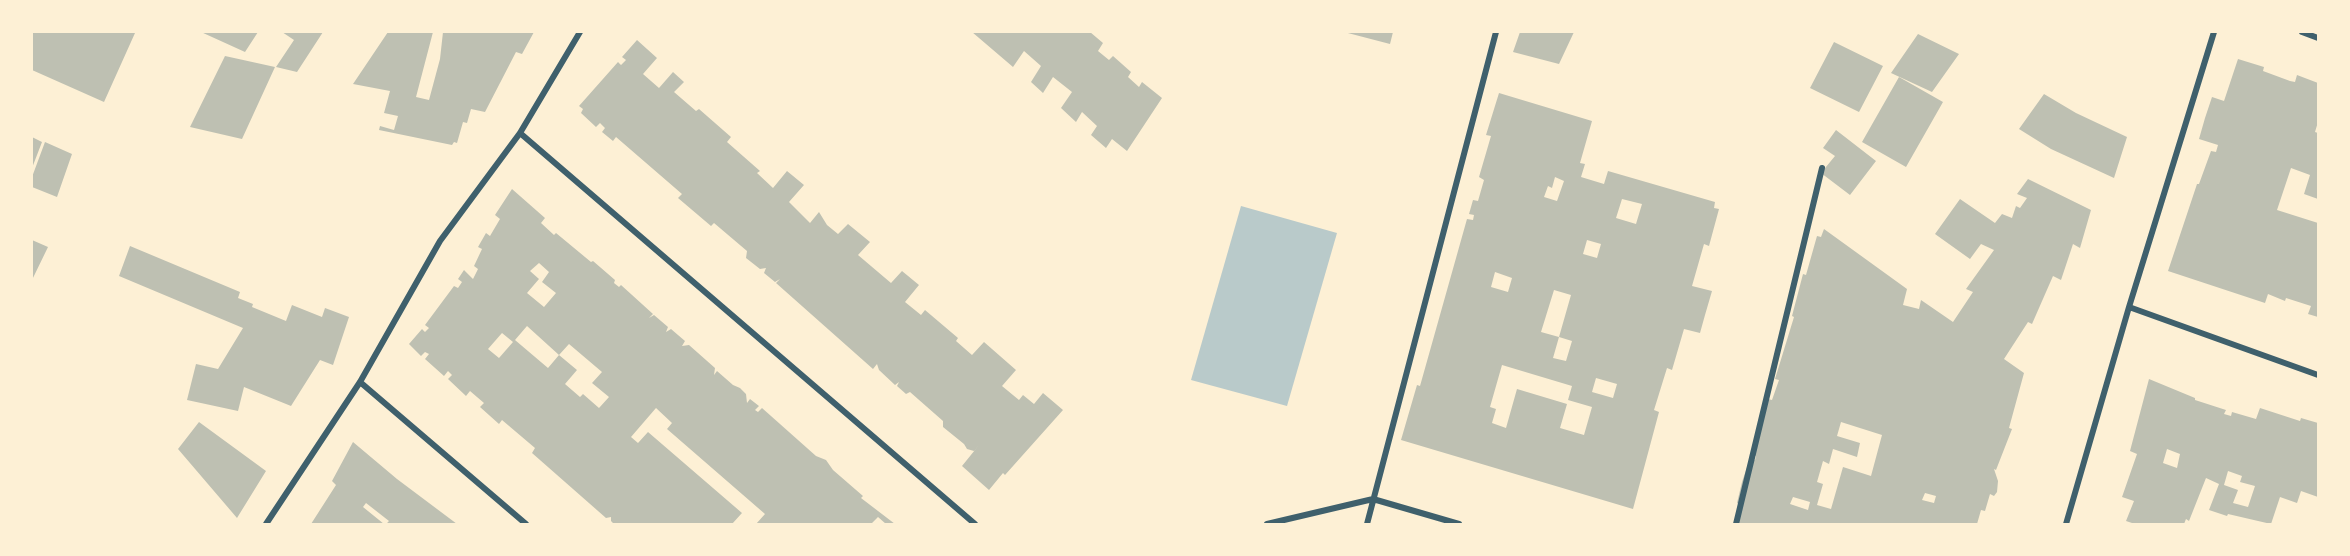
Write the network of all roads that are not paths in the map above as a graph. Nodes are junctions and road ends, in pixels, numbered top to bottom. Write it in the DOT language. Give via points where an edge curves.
graph roads {
  1 [pos="580,32"];
  2 [pos="1496,32"];
  3 [pos="2214,32"];
  4 [pos="2302,32"];
  5 [pos="2319,38"];
  6 [pos="520,133"];
  7 [pos="1822,168"];
  8 [pos="2129,308"];
  9 [pos="2319,375"];
  10 [pos="360,382"];
  11 [pos="1373,499"];
  12 [pos="266,525"];
  13 [pos="526,525"];
  14 [pos="975,525"];
  15 [pos="1267,525"];
  16 [pos="1367,525"];
  17 [pos="1459,525"];
  18 [pos="1736,525"];
  19 [pos="2066,525"];
  1 -- 6 [label="street"];
  2 -- 11 [label="street"];
  3 -- 8 [label="street"];
  4 -- 5 [label="street"];
  6 -- 10 [label="street" via="440,241"];
  6 -- 14 [label="street"];
  7 -- 18 [label="street"];
  8 -- 9 [label="street"];
  8 -- 19 [label="street"];
  10 -- 12 [label="street"];
  10 -- 13 [label="street"];
  11 -- 15 [label="street"];
  11 -- 16 [label="street"];
  11 -- 17 [label="street"];
}
